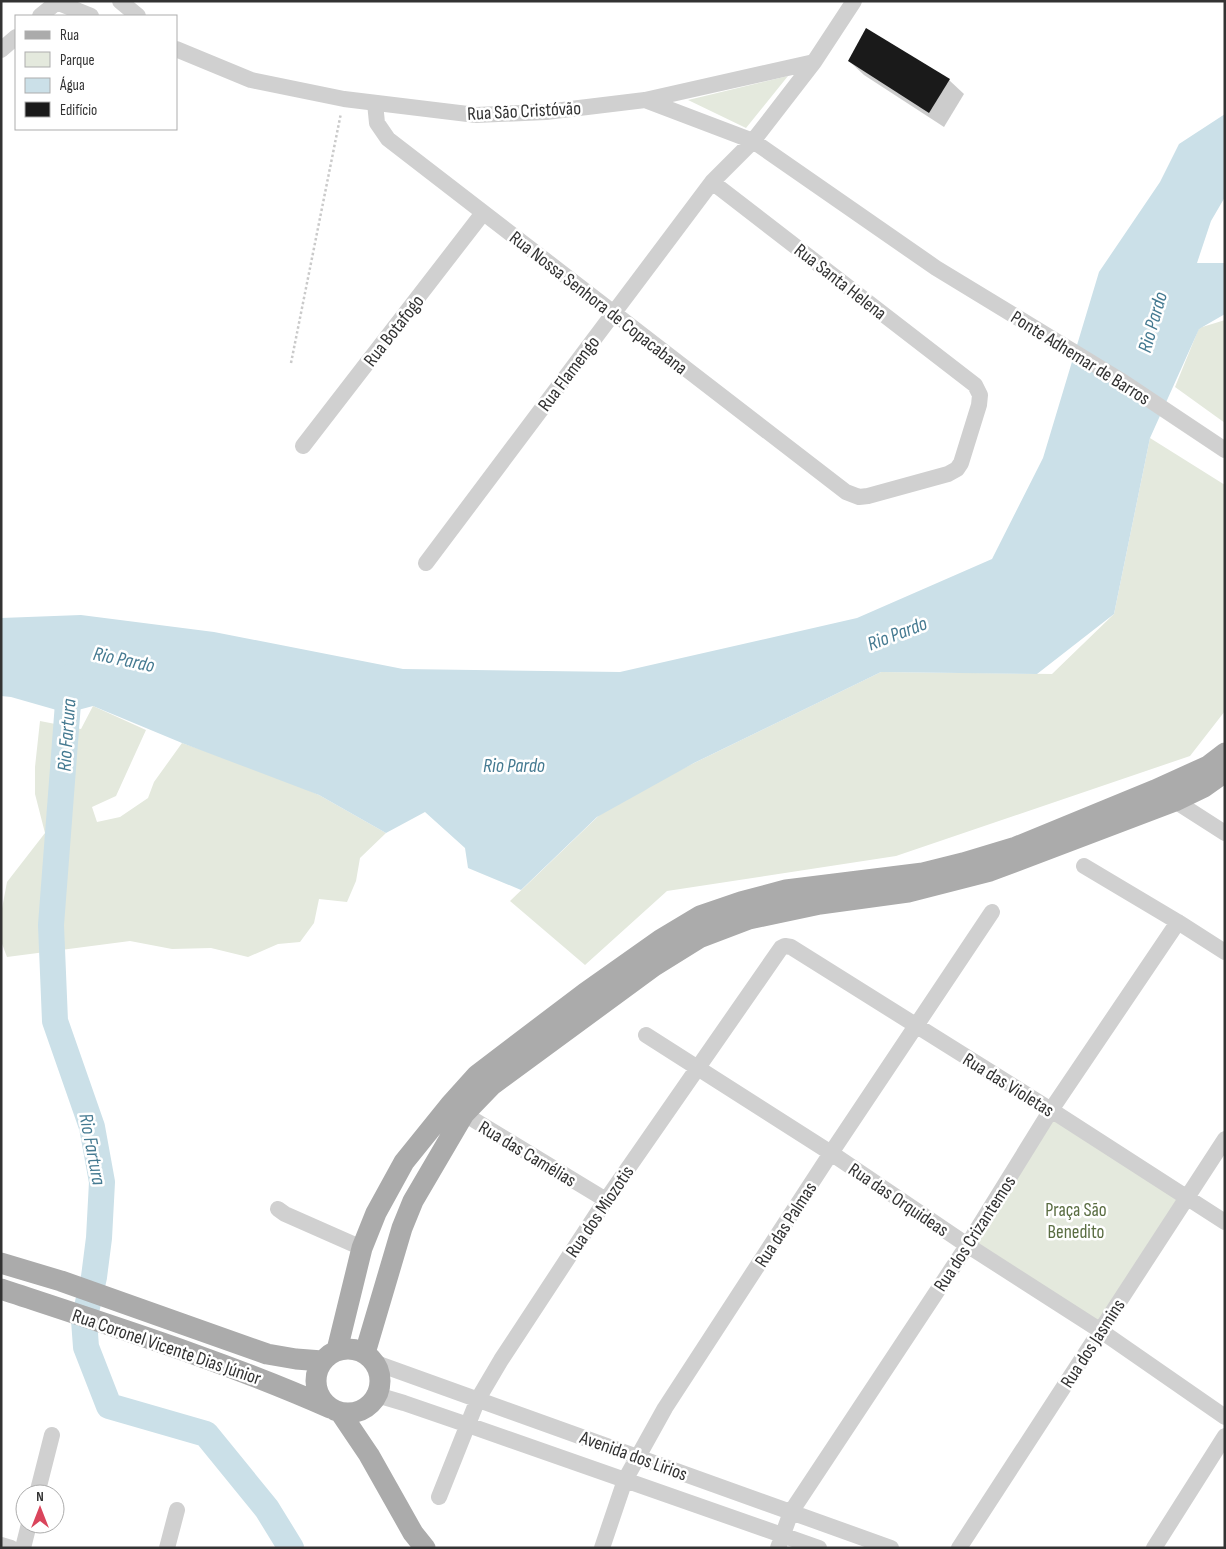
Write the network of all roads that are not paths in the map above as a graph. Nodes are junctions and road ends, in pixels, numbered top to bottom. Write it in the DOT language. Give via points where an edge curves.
graph roads {
  1 [pos="120,1"];
  2 [pos="854,1"];
  3 [pos="55,2"];
  4 [pos="41,15"];
  5 [pos="88,15"];
  6 [pos="137,15"];
  7 [pos="15,38"];
  8 [pos="178,49"];
  9 [pos="1,50"];
  10 [pos="814,62"];
  11 [pos="645,100"];
  12 [pos="375,103"];
  13 [pos="753,141"];
  14 [pos="712,182"];
  15 [pos="483,213"];
  16 [pos="613,313"];
  17 [pos="303,446"];
  18 [pos="1225,450"];
  19 [pos="842,489"];
  20 [pos="426,563"];
  21 [pos="1225,753"];
  22 [pos="1225,772"];
  23 [pos="1175,801"];
  24 [pos="1225,833"];
  25 [pos="1084,866"];
  26 [pos="992,912"];
  27 [pos="1178,922"];
  28 [pos="791,946"];
  29 [pos="1225,952"];
  30 [pos="916,1025"];
  31 [pos="646,1035"];
  32 [pos="699,1068"];
  33 [pos="457,1110"];
  34 [pos="1051,1110"];
  35 [pos="1225,1139"];
  36 [pos="832,1153"];
  37 [pos="1187,1198"];
  38 [pos="606,1200"];
  39 [pos="278,1209"];
  40 [pos="1225,1222"];
  41 [pos="967,1245"];
  42 [pos="362,1248"];
  43 [pos="1,1263"];
  44 [pos="1,1289"];
  45 [pos="1100,1331"];
  46 [pos="330,1355"];
  47 [pos="370,1358"];
  48 [pos="478,1399"];
  49 [pos="370,1402"];
  50 [pos="335,1410"];
  51 [pos="1225,1417"];
  52 [pos="468,1425"];
  53 [pos="52,1435"];
  54 [pos="1225,1436"];
  55 [pos="369,1455"];
  56 [pos="638,1456"];
  57 [pos="625,1480"];
  58 [pos="40,1484"];
  59 [pos="439,1497"];
  60 [pos="177,1510"];
  61 [pos="790,1512"];
  62 [pos="26,1534"];
  63 [pos="780,1541"];
  64 [pos="1,1545"];
  65 [pos="12,1548"];
  66 [pos="23,1548"];
  67 [pos="167,1548"];
  68 [pos="425,1548"];
  69 [pos="602,1548"];
  70 [pos="819,1548"];
  71 [pos="891,1548"];
  72 [pos="960,1548"];
  73 [pos="1154,1548"];
  1 -- 6 [label="street"];
  2 -- 10 [label="street, Rua Flamengo"];
  3 -- 4 [label="street"];
  3 -- 5 [label="street"];
  7 -- 9 [label="street"];
  8 -- 12 [label="street, Rua São Cristóvão" via="251,80"];
  10 -- 11 [label="street, Rua São Cristóvão"];
  10 -- 13 [label="street, Rua Flamengo"];
  11 -- 12 [label="street, Rua São Cristóvão" via="546,112 476,115"];
  11 -- 13 [label="street, Ponte Adhemar de Barros"];
  12 -- 15 [label="street, Rua Nossa Senhora de Copacabana" via="377,123 388,139"];
  13 -- 14 [label="street, Rua Flamengo"];
  13 -- 18 [label="street, Ponte Adhemar de Barros" via="936,268 1120,380"];
  14 -- 16 [label="street, Rua Flamengo"];
  14 -- 19 [label="street, Rua Santa Helena" via="970,380 979,391 980,402 963,460 955,471 868,496 854,496"];
  15 -- 16 [label="street, Rua Nossa Senhora de Copacabana"];
  15 -- 17 [label="street, Rua Botafogo"];
  16 -- 19 [label="street, Rua Nossa Senhora de Copacabana"];
  16 -- 20 [label="street, Rua Flamengo"];
  21 -- 33 [label="main road" via="1208,766 1016,847 922,873 786,890 700,916 585,993 478,1075"];
  22 -- 23 [label="main road" via="1204,788"];
  23 -- 24 [label="street"];
  23 -- 33 [label="main road" via="990,871 908,892 820,904 749,919 699,938 654,966"];
  25 -- 27 [label="street"];
  26 -- 30 [label="street, Rua das Palmas"];
  27 -- 29 [label="street"];
  27 -- 34 [label="street, Rua dos Crizantemos"];
  28 -- 30 [label="street, Rua das Violetas"];
  28 -- 32 [label="street, Rua dos Miozotis" via="781,948"];
  30 -- 34 [label="street, Rua das Violetas"];
  30 -- 36 [label="street, Rua das Palmas"];
  31 -- 32 [label="street, Rua das Orquideas"];
  32 -- 36 [label="street, Rua das Orquideas"];
  32 -- 38 [label="street, Rua dos Miozotis"];
  33 -- 38 [label="street, Rua das Camélias"];
  33 -- 42 [label="main road" via="404,1162 376,1213"];
  33 -- 47 [label="main road" via="438,1157 402,1228"];
  34 -- 37 [label="street, Rua das Violetas"];
  34 -- 41 [label="street, Rua dos Crizantemos"];
  35 -- 37 [label="street, Rua dos Jasmins"];
  36 -- 41 [label="street, Rua das Orquideas"];
  36 -- 56 [label="street, Rua das Palmas" via="665,1408"];
  37 -- 40 [label="street, Rua das Violetas"];
  37 -- 45 [label="street, Rua dos Jasmins"];
  38 -- 48 [label="street, Rua dos Miozotis"];
  39 -- 42 [label="street"];
  41 -- 45 [label="street, Rua das Orquideas"];
  41 -- 61 [label="street, Rua dos Crizantemos"];
  42 -- 46 [label="main road"];
  43 -- 46 [label="main road, Rua Coronel Vicente Dias Júnior" via="267,1354 296,1359"];
  44 -- 50 [label="main road, Rua Coronel Vicente Dias Júnior" via="277,1385"];
  45 -- 51 [label="street, Rua das Orquideas"];
  45 -- 72 [label="street, Rua dos Jasmins"];
  46 -- 47 [label="main road" via="347,1348 357,1349"];
  46 -- 50 [label="main road" via="317,1368 315,1377 318,1395"];
  47 -- 48 [label="street, Avenida dos Lirios"];
  47 -- 49 [label="main road" via="380,1374 380,1385"];
  48 -- 52 [label="street, Rua dos Miozotis"];
  48 -- 56 [label="street, Avenida dos Lirios"];
  49 -- 50 [label="main road" via="352,1413"];
  49 -- 52 [label="street, Avenida dos Lirios" via="404,1403"];
  49 -- 55 [label="main road"];
  50 -- 55 [label="main road"];
  52 -- 57 [label="street, Avenida dos Lirios"];
  52 -- 59 [label="street, Rua dos Miozotis"];
  53 -- 58 [label="street"];
  54 -- 73 [label="street"];
  55 -- 68 [label="main road" via="413,1533"];
  56 -- 57 [label="street, Rua das Palmas"];
  56 -- 61 [label="street, Avenida dos Lirios"];
  57 -- 63 [label="street, Avenida dos Lirios"];
  57 -- 69 [label="street, Rua das Palmas"];
  60 -- 67 [label="street"];
  61 -- 63 [label="street, Rua dos Crizantemos"];
  61 -- 71 [label="street, Avenida dos Lirios"];
  62 -- 66 [label="street"];
  63 -- 70 [label="street, Avenida dos Lirios"];
  64 -- 65 [label="street"];
}
